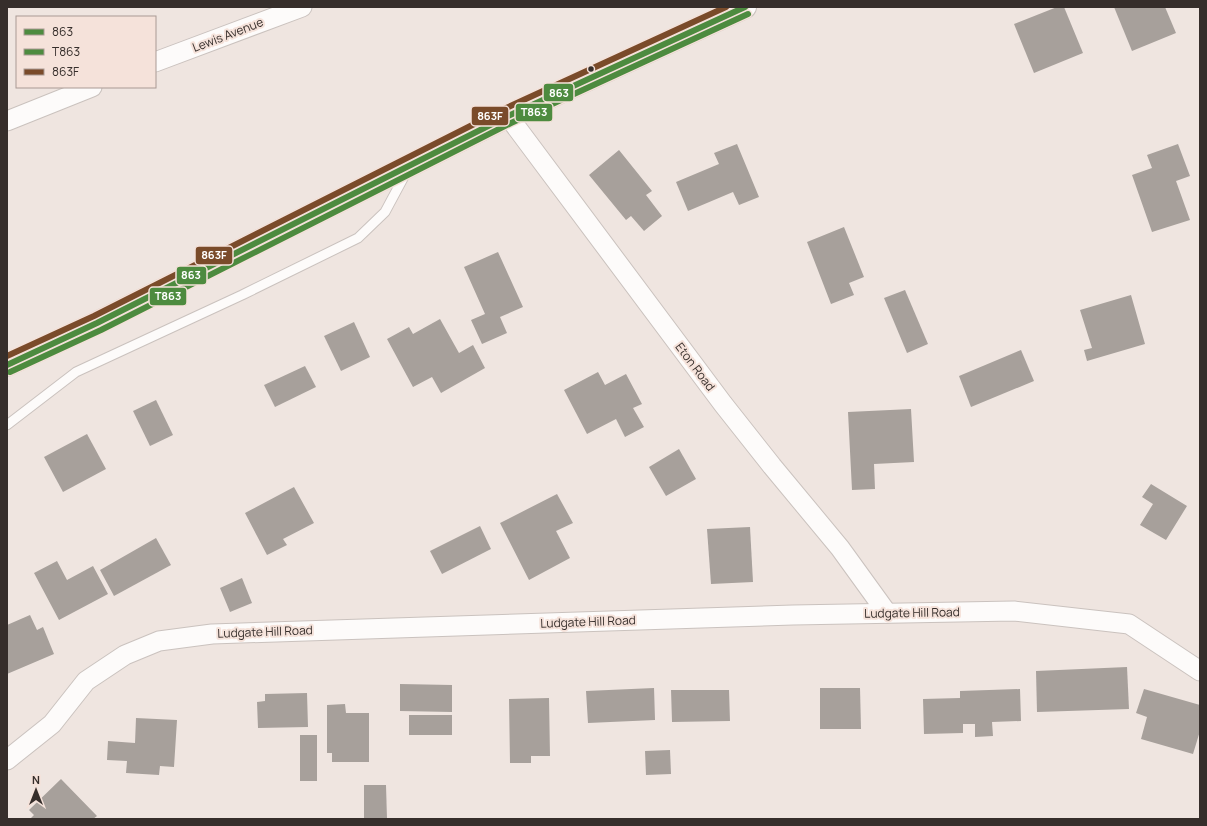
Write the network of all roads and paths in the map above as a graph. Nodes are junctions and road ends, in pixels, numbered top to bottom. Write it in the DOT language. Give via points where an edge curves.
graph roads {
  1 [pos="302,7"];
  2 [pos="745,7"];
  3 [pos="156,62"];
  4 [pos="90,88"];
  5 [pos="508,116"];
  6 [pos="7,121"];
  7 [pos="410,166"];
  8 [pos="7,365"];
  9 [pos="7,425"];
  10 [pos="887,614"];
  11 [pos="1200,671"];
  12 [pos="7,760"];
  1 -- 3 [label="street, Lewis Avenue"];
  2 -- 5 [label="main road"];
  4 -- 6 [label="street"];
  5 -- 7 [label="main road"];
  5 -- 10 [label="street, Eton Road" via="723,404 840,548"];
  7 -- 8 [label="main road" via="97,323"];
  7 -- 9 [label="lane" via="385,212 358,238 76,372"];
  10 -- 11 [label="street, Ludgate Hill Road" via="1014,611 1129,624"];
  10 -- 12 [label="street, Ludgate Hill Road" via="785,615 212,634 158,642 125,655 86,681 52,724"];
}
